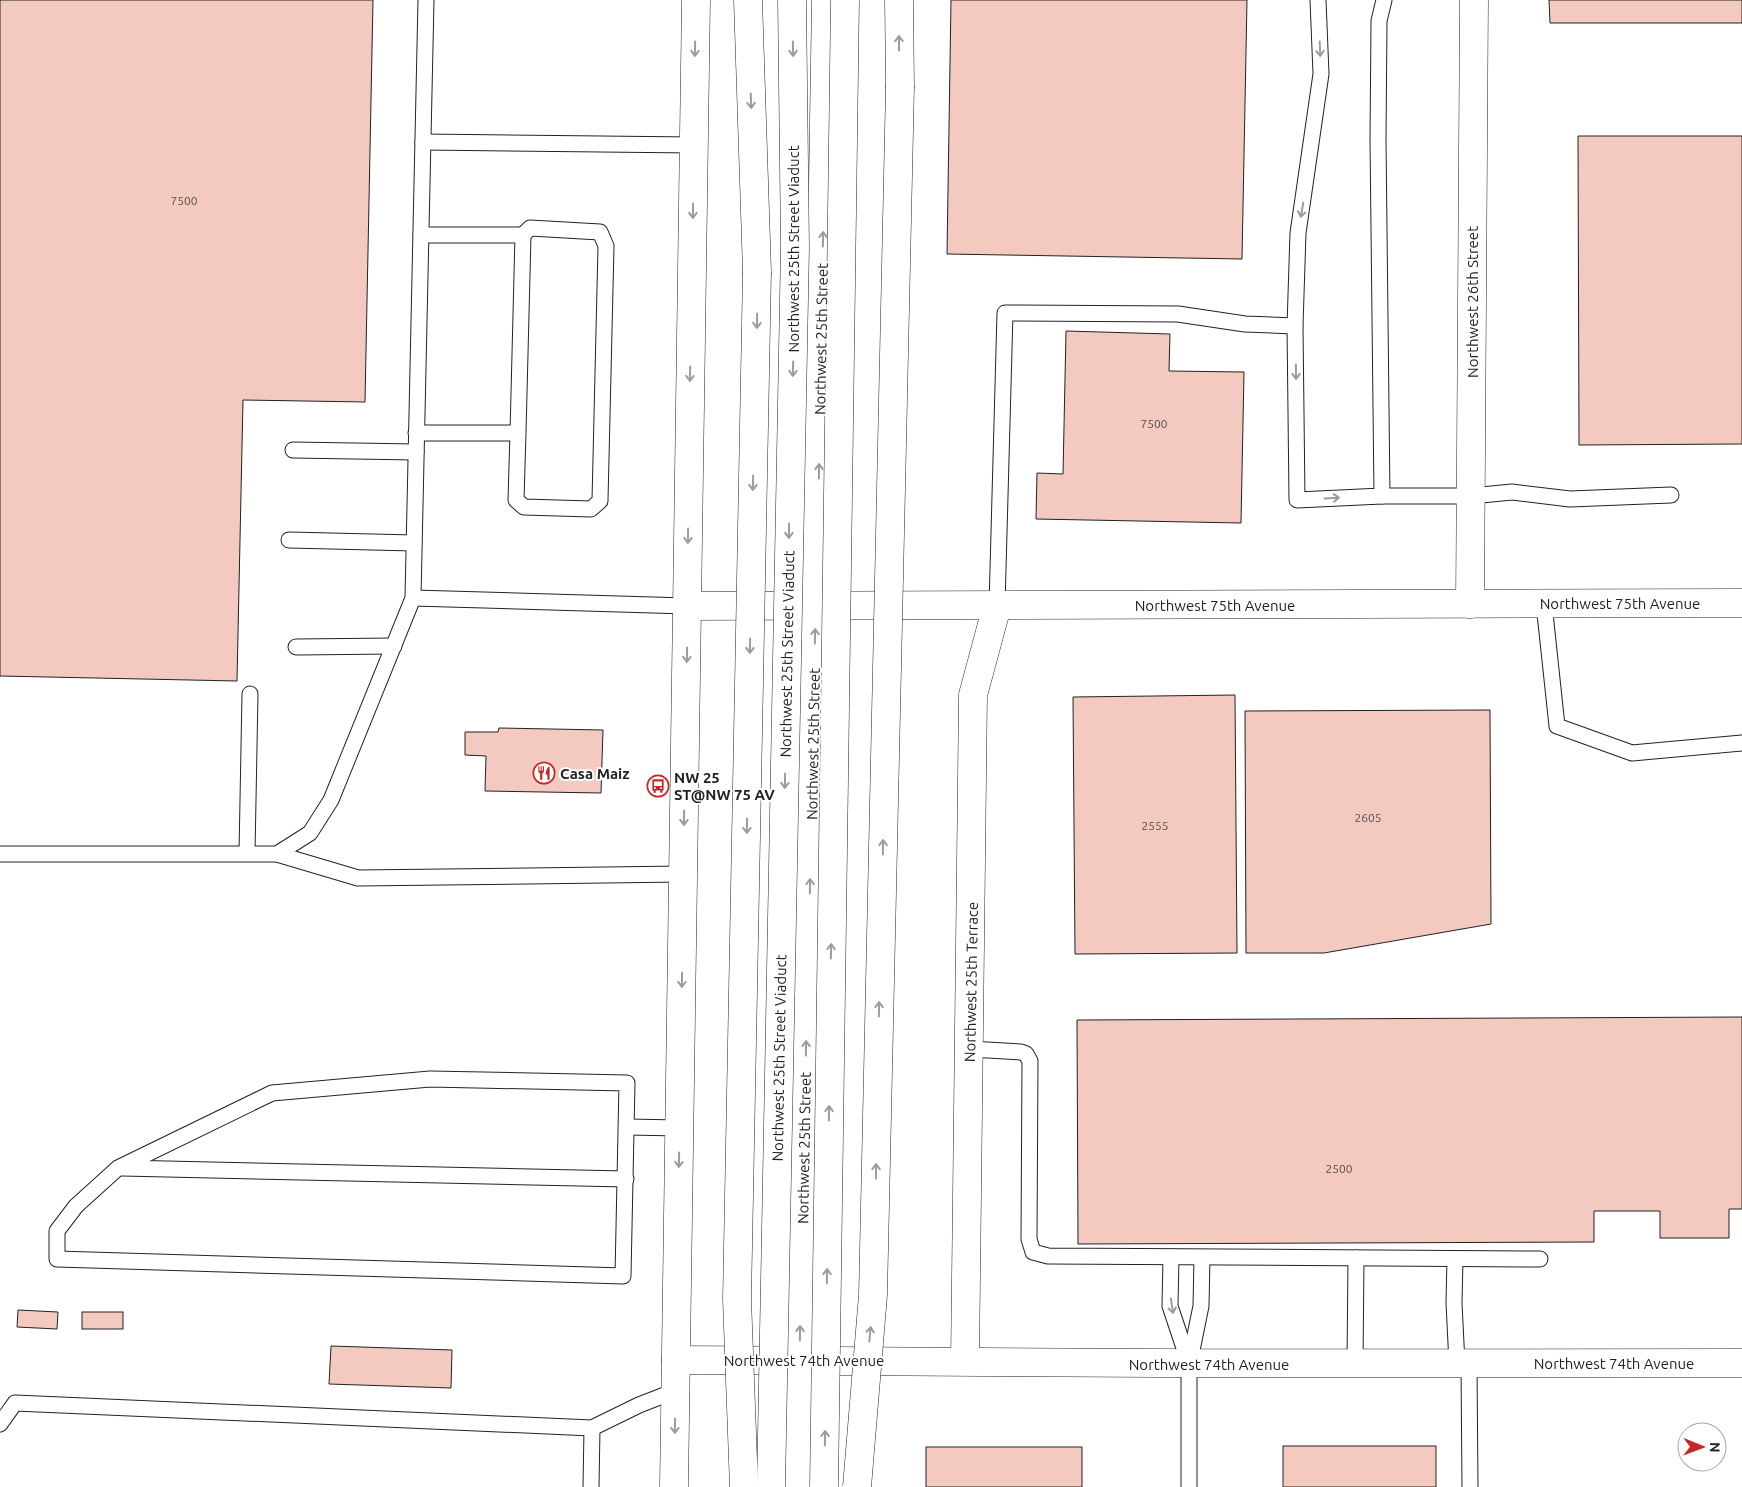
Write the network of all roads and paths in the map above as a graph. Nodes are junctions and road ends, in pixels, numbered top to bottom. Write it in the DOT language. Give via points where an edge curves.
graph roads {
  1 [pos="426,0"];
  2 [pos="696,0"];
  3 [pos="748,0"];
  4 [pos="792,0"];
  5 [pos="826,0"];
  6 [pos="845,0"];
  7 [pos="899,0"];
  8 [pos="1318,0"];
  9 [pos="1384,0"];
  10 [pos="1474,0"];
  11 [pos="423,142"];
  12 [pos="694,145"];
  13 [pos="421,235"];
  14 [pos="523,236"];
  15 [pos="1295,326"];
  16 [pos="416,433"];
  17 [pos="518,434"];
  18 [pos="293,450"];
  19 [pos="416,452"];
  20 [pos="1670,495"];
  21 [pos="1382,496"];
  22 [pos="1471,496"];
  23 [pos="289,540"];
  24 [pos="414,543"];
  25 [pos="413,598"];
  26 [pos="1742,603"];
  27 [pos="1470,604"];
  28 [pos="1544,604"];
  29 [pos="687,606"];
  30 [pos="997,606"];
  31 [pos="816,608"];
  32 [pos="394,646"];
  33 [pos="296,647"];
  34 [pos="250,694"];
  35 [pos="1742,743"];
  36 [pos="247,853"];
  37 [pos="0,854"];
  38 [pos="277,854"];
  39 [pos="683,874"];
  40 [pos="970,1049"];
  41 [pos="628,1127"];
  42 [pos="679,1128"];
  43 [pos="118,1168"];
  44 [pos="626,1178"];
  45 [pos="1171,1258"];
  46 [pos="1202,1258"];
  47 [pos="1356,1258"];
  48 [pos="1455,1258"];
  49 [pos="1540,1259"];
  50 [pos="676,1360"];
  51 [pos="799,1361"];
  52 [pos="965,1361"];
  53 [pos="1742,1363"];
  54 [pos="1354,1364"];
  55 [pos="1463,1364"];
  56 [pos="1189,1365"];
  57 [pos="675,1391"];
  58 [pos="0,1424"];
  59 [pos="592,1428"];
  60 [pos="591,1487"];
  61 [pos="674,1487"];
  62 [pos="744,1487"];
  63 [pos="771,1487"];
  64 [pos="796,1487"];
  65 [pos="824,1487"];
  66 [pos="857,1487"];
  67 [pos="1189,1487"];
  68 [pos="1470,1487"];
  1 -- 11 [label="lane"];
  2 -- 12 [label="main road, one-way"];
  3 -- 62 [label="main road, one-way, bridge" via="758,272 737,1299"];
  4 -- 63 [label="main road, Northwest 25th Street Viaduct, one-way, bridge" via="795,256"];
  31 -- 5 [label="main road, Northwest 25th Street, one-way"];
  65 -- 6 [label="main road, one-way, bridge"];
  66 -- 7 [label="main road, one-way, bridge" via="873,1294 900,86"];
  8 -- 15 [label="lane, one-way" via="1321,74 1298,233"];
  9 -- 21 [label="lane" via="1378,21"];
  10 -- 22 [label="main road, Northwest 26th Street"];
  11 -- 12 [label="lane"];
  11 -- 13 [label="lane"];
  12 -- 29 [label="main road, one-way"];
  13 -- 14 [label="lane"];
  13 -- 16 [label="lane"];
  14 -- 17 [label="lane"];
  14 -- 17 [label="lane" via="530,228 600,232 606,246 600,501 591,508 524,507 516,500"];
  15 -- 21 [label="lane, one-way" via="1297,500"];
  15 -- 30 [label="lane" via="1245,324 1178,314 1005,313"];
  16 -- 17 [label="lane"];
  16 -- 19 [label="lane"];
  18 -- 19 [label="lane"];
  19 -- 24 [label="lane"];
  20 -- 22 [label="lane" via="1570,499 1512,492"];
  21 -- 22 [label="lane"];
  22 -- 27 [label="main road, Northwest 26th Street"];
  23 -- 24 [label="lane"];
  24 -- 25 [label="lane"];
  25 -- 29 [label="lane"];
  25 -- 32 [label="lane"];
  26 -- 28 [label="main road, Northwest 75th Avenue"];
  27 -- 28 [label="main road, Northwest 75th Avenue"];
  27 -- 30 [label="main road, Northwest 75th Avenue"];
  28 -- 35 [label="lane" via="1557,726 1632,753"];
  29 -- 31 [label="main road, Northwest 75th Avenue"];
  29 -- 39 [label="main road, one-way"];
  30 -- 31 [label="main road, Northwest 75th Avenue"];
  30 -- 40 [label="main road, Northwest 25th Terrace" via="973,695"];
  51 -- 31 [label="main road, Northwest 25th Street, one-way"];
  32 -- 33 [label="lane"];
  32 -- 38 [label="lane" via="330,800 310,833"];
  34 -- 36 [label="lane"];
  36 -- 37 [label="lane"];
  36 -- 38 [label="lane"];
  38 -- 39 [label="lane" via="358,878"];
  39 -- 42 [label="main road, one-way"];
  40 -- 45 [label="lane" via="1021,1052 1030,1061 1029,1239 1033,1252 1048,1256"];
  40 -- 52 [label="main road, Northwest 25th Terrace"];
  41 -- 42 [label="lane"];
  41 -- 43 [label="lane" via="628,1083 430,1078 272,1093"];
  41 -- 44 [label="lane"];
  42 -- 50 [label="main road, one-way"];
  43 -- 44 [label="lane"];
  43 -- 44 [label="lane" via="76,1206 57,1231 57,1259 623,1276"];
  45 -- 46 [label="lane"];
  45 -- 56 [label="lane, one-way" via="1170,1306"];
  46 -- 47 [label="lane"];
  46 -- 56 [label="lane" via="1201,1306"];
  47 -- 48 [label="lane"];
  47 -- 54 [label="lane"];
  48 -- 49 [label="lane"];
  48 -- 55 [label="lane" via="1454,1303"];
  50 -- 51 [label="main road, Northwest 74th Avenue"];
  50 -- 57 [label="main road"];
  51 -- 52 [label="main road, Northwest 74th Avenue"];
  51 -- 64 [label="main road, Northwest 25th Street"];
  52 -- 56 [label="main road, Northwest 74th Avenue"];
  53 -- 55 [label="main road, Northwest 74th Avenue"];
  54 -- 55 [label="main road, Northwest 74th Avenue"];
  54 -- 56 [label="main road, Northwest 74th Avenue"];
  55 -- 68 [label="lane"];
  56 -- 67 [label="lane"];
  57 -- 59 [label="lane"];
  57 -- 61 [label="main road, one-way"];
  58 -- 59 [label="lane" via="15,1403"];
  59 -- 60 [label="lane"];
}
